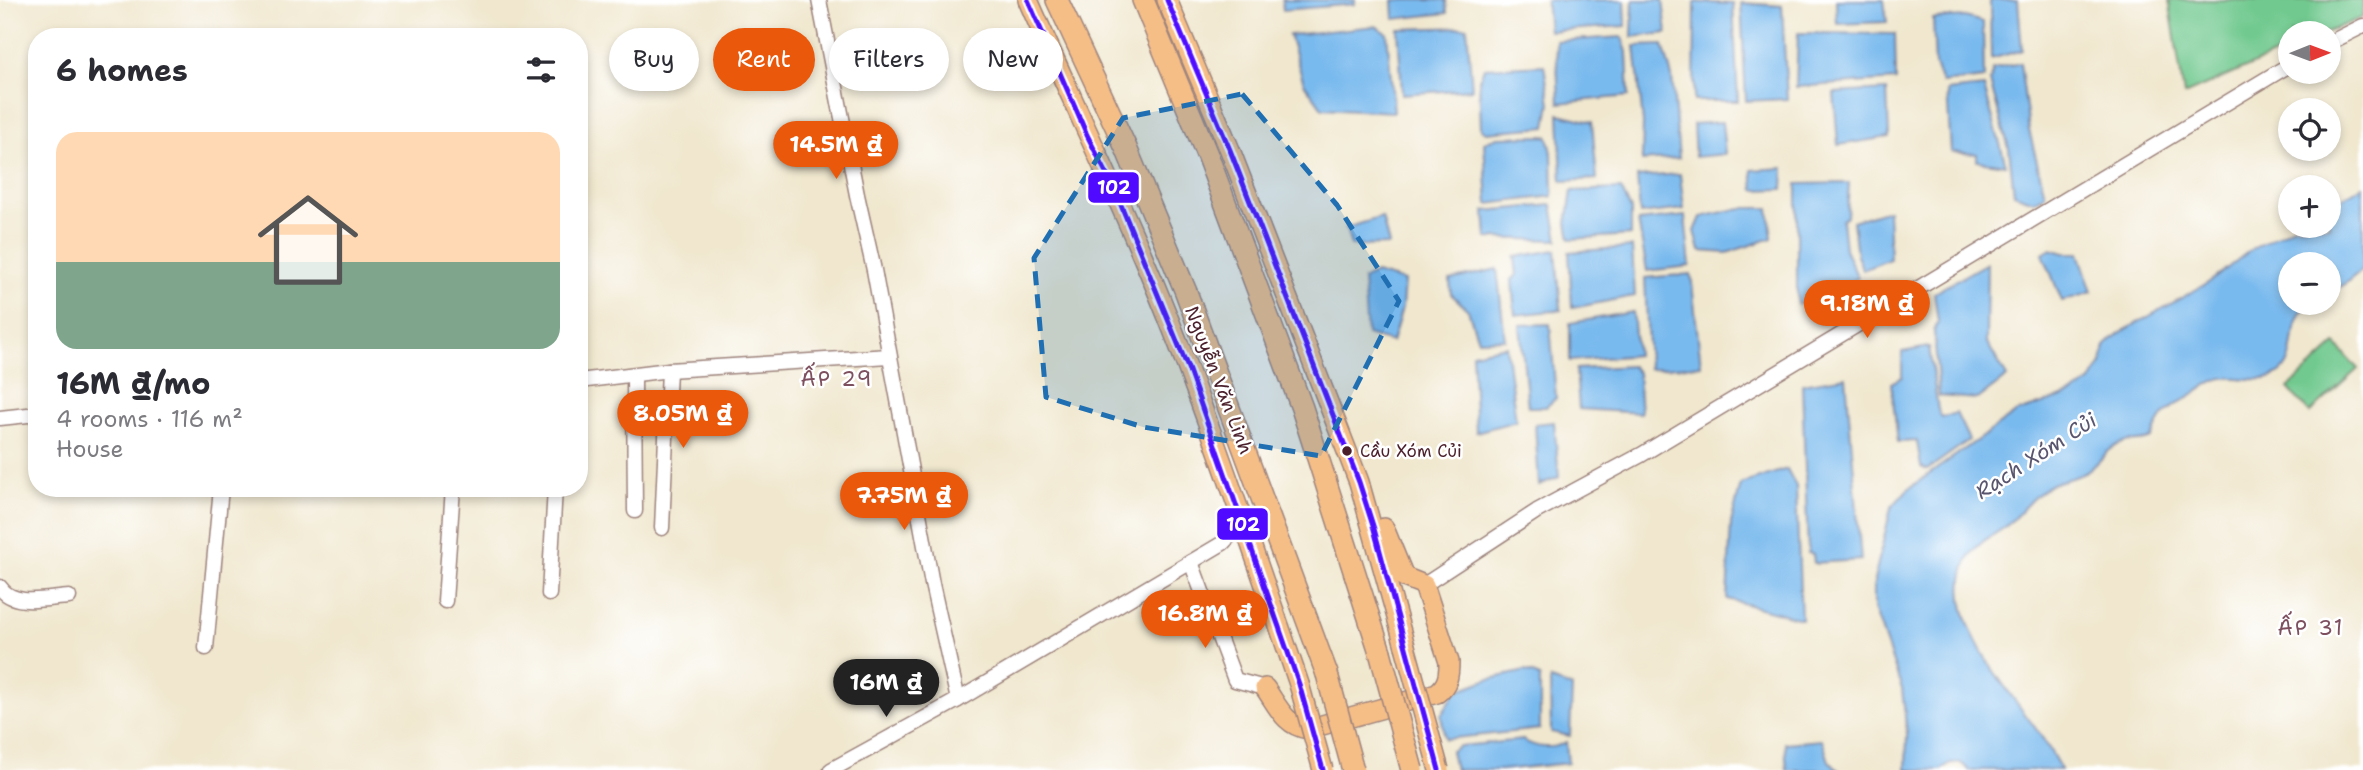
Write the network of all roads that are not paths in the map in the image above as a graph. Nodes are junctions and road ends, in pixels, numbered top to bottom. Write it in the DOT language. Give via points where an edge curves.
graph roads {
  1 [pos="819,0"];
  2 [pos="1028,0"];
  3 [pos="1058,0"];
  4 [pos="1143,0"];
  5 [pos="1167,0"];
  6 [pos="2363,26"];
  7 [pos="2342,36"];
  8 [pos="2278,72"];
  9 [pos="889,356"];
  10 [pos="668,370"];
  11 [pos="634,375"];
  12 [pos="588,380"];
  13 [pos="28,415"];
  14 [pos="0,418"];
  15 [pos="1359,482"];
  16 [pos="219,497"];
  17 [pos="452,497"];
  18 [pos="554,497"];
  19 [pos="635,511"];
  20 [pos="1243,522"];
  21 [pos="662,528"];
  22 [pos="1223,543"];
  23 [pos="1253,551"];
  24 [pos="1191,562"];
  25 [pos="1424,585"];
  26 [pos="0,587"];
  27 [pos="549,594"];
  28 [pos="69,597"];
  29 [pos="445,601"];
  30 [pos="206,648"];
  31 [pos="1265,688"];
  32 [pos="958,700"];
  33 [pos="831,770"];
  34 [pos="1323,770"];
  35 [pos="1353,770"];
  36 [pos="1412,770"];
  37 [pos="1439,770"];
  1 -- 9 [label="street"];
  2 -- 20 [label="main road, Nguyễn Văn Linh" via="1119,200 1188,368"];
  3 -- 35 [label="highway, Nguyễn Văn Linh, bridge" via="1180,279 1326,674"];
  4 -- 36 [label="highway, bridge" via="1208,157 1302,408 1380,652"];
  5 -- 15 [label="main road"];
  6 -- 7 [label="street"];
  8 -- 25 [label="street" via="1641,455 1537,512"];
  9 -- 10 [label="street"];
  9 -- 32 [label="street"];
  10 -- 11 [label="street"];
  10 -- 21 [label="street"];
  11 -- 12 [label="street"];
  11 -- 19 [label="street"];
  13 -- 14 [label="street"];
  15 -- 25 [label="main road" via="1371,487 1404,577"];
  15 -- 37 [label="main road, bridge"];
  16 -- 30 [label="street"];
  17 -- 29 [label="street"];
  18 -- 27 [label="street"];
  20 -- 22 [label="street"];
  20 -- 23 [label="main road, Nguyễn Văn Linh"];
  22 -- 23 [label="street"];
  22 -- 24 [label="street"];
  23 -- 34 [label="main road, Nguyễn Văn Linh, bridge"];
  24 -- 31 [label="street" via="1235,680"];
  24 -- 32 [label="street"];
  25 -- 31 [label="main road" via="1449,662 1447,681 1437,693 1308,729 1289,723"];
  26 -- 28 [label="street" via="17,600"];
  32 -- 33 [label="street"];
}
